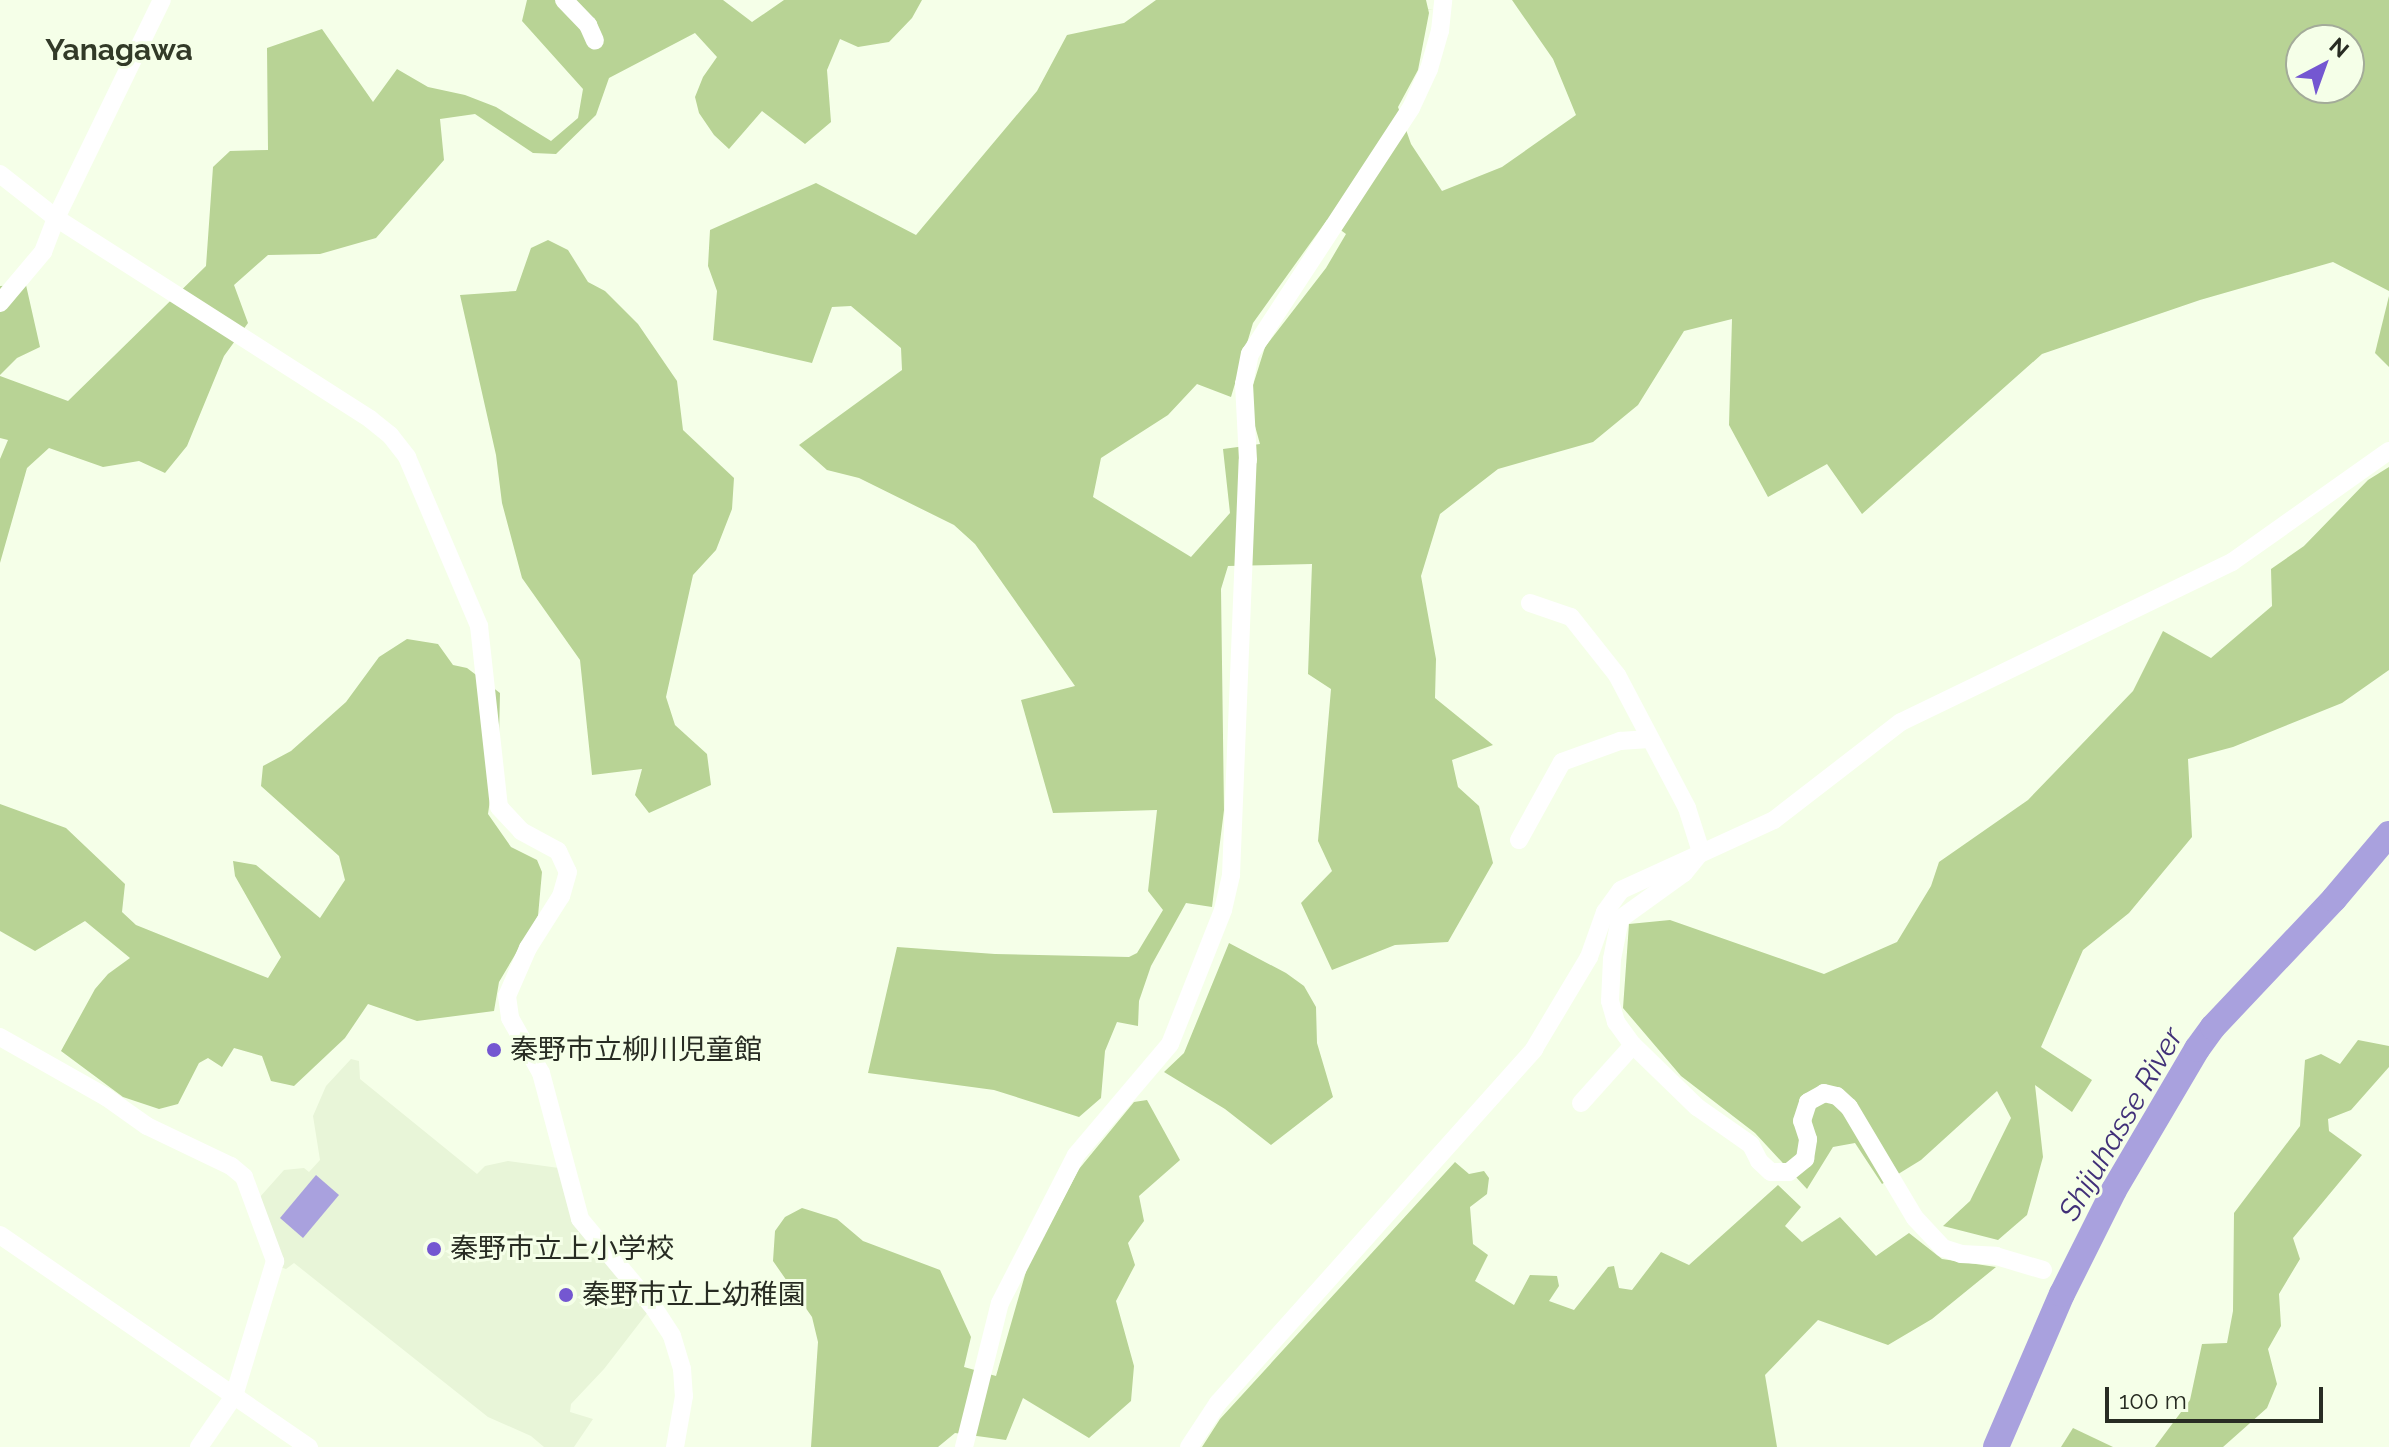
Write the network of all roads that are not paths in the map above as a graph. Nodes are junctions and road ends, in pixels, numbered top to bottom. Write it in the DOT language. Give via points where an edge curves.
graph roads {
  1 [pos="162,0"];
  2 [pos="564,0"];
  3 [pos="1443,0"];
  4 [pos="595,41"];
  5 [pos="0,174"];
  6 [pos="56,218"];
  7 [pos="0,303"];
  8 [pos="2389,451"];
  9 [pos="1530,603"];
  10 [pos="1649,739"];
  11 [pos="1519,840"];
  12 [pos="1701,852"];
  13 [pos="0,1037"];
  14 [pos="1633,1045"];
  15 [pos="1583,1091"];
  16 [pos="0,1235"];
  17 [pos="2043,1270"];
  18 [pos="234,1396"];
  19 [pos="199,1447"];
  20 [pos="309,1447"];
  21 [pos="675,1447"];
  22 [pos="964,1447"];
  23 [pos="1189,1447"];
  1 -- 6 [label="street"];
  2 -- 4 [label="street" via="588,25"];
  3 -- 22 [label="street" via="1436,44 1411,108 1250,354 1244,384 1248,460 1231,875 1223,910 1170,1044 1076,1155 1000,1303"];
  5 -- 6 [label="street"];
  6 -- 7 [label="street" via="43,252"];
  6 -- 21 [label="street" via="370,419 407,457 479,626 499,807 521,831 558,851 568,872 561,896 528,948 507,996 510,1018 541,1073 580,1219 672,1336 684,1396"];
  8 -- 12 [label="street" via="2232,562 1901,722 1793,808"];
  9 -- 10 [label="street" via="1571,617 1617,675"];
  10 -- 11 [label="street" via="1620,741 1562,762"];
  10 -- 12 [label="street" via="1687,808"];
  12 -- 14 [label="street" via="1684,873 1620,919 1610,1001 1616,1022"];
  12 -- 23 [label="street" via="1612,898 1589,957 1534,1049 1218,1403"];
  13 -- 18 [label="street" via="147,1126 244,1177 275,1261"];
  14 -- 15 [label="street"];
  14 -- 17 [label="street" via="1697,1107 1751,1145 1771,1172 1789,1172 1805,1159 1808,1139 1802,1121 1808,1102 1824,1093 1837,1096 1849,1107 1915,1218 1943,1248"];
  16 -- 18 [label="street"];
  18 -- 19 [label="street"];
  18 -- 20 [label="street"];
}
